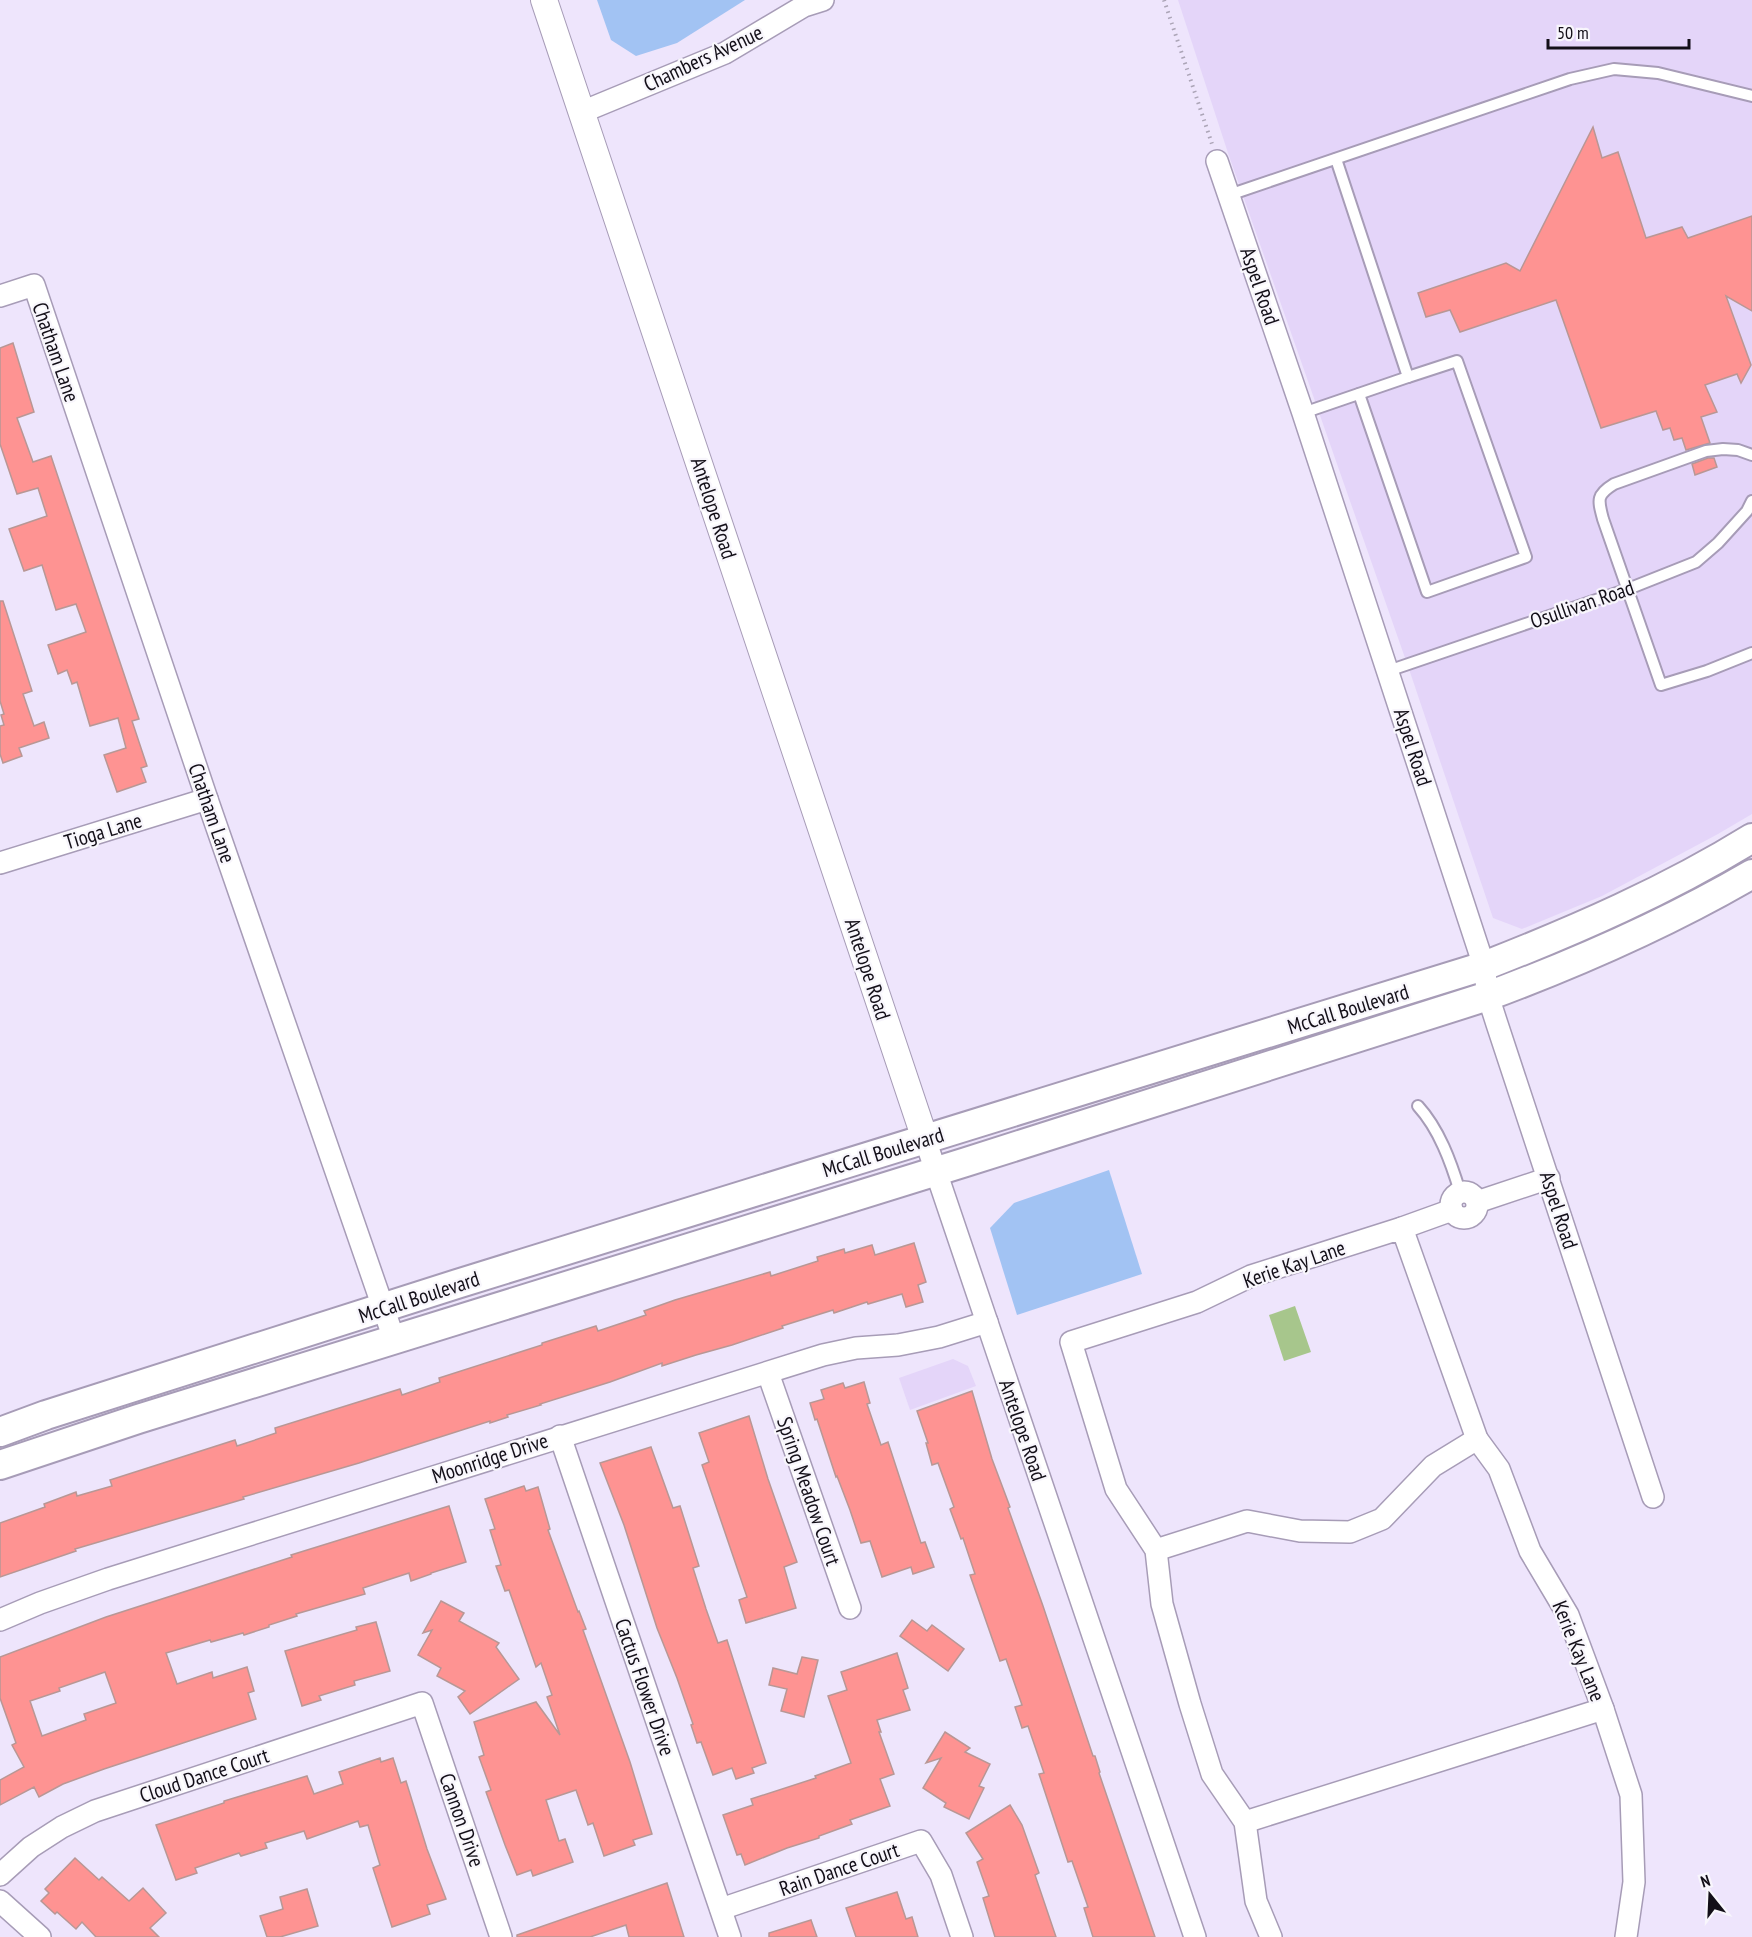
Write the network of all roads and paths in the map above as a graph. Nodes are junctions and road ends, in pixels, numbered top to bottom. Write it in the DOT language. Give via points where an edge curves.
graph roads {
  1 [pos="544,0"];
  2 [pos="822,0"];
  3 [pos="1164,0"];
  4 [pos="1752,96"];
  5 [pos="582,112"];
  6 [pos="1336,159"];
  7 [pos="1217,161"];
  8 [pos="1229,195"];
  9 [pos="0,296"];
  10 [pos="1408,377"];
  11 [pos="1359,394"];
  12 [pos="1303,413"];
  13 [pos="1752,455"];
  14 [pos="1752,501"];
  15 [pos="1628,589"];
  16 [pos="1752,653"];
  17 [pos="1388,671"];
  18 [pos="207,799"];
  19 [pos="1752,838"];
  20 [pos="0,863"];
  21 [pos="1752,874"];
  22 [pos="1484,966"];
  23 [pos="1488,996"];
  24 [pos="1418,1106"];
  25 [pos="925,1140"];
  26 [pos="936,1172"];
  27 [pos="1549,1178"];
  28 [pos="1463,1201"];
  29 [pos="1402,1228"];
  30 [pos="383,1308"];
  31 [pos="987,1322"];
  32 [pos="394,1339"];
  33 [pos="768,1373"];
  34 [pos="0,1432"];
  35 [pos="560,1436"];
  36 [pos="1477,1439"];
  37 [pos="0,1465"];
  38 [pos="1653,1497"];
  39 [pos="1156,1550"];
  40 [pos="850,1608"];
  41 [pos="0,1620"];
  42 [pos="422,1703"];
  43 [pos="1603,1709"];
  44 [pos="1245,1822"];
  45 [pos="0,1875"];
  46 [pos="0,1901"];
  47 [pos="721,1909"];
  48 [pos="40,1937"];
  49 [pos="501,1937"];
  50 [pos="730,1937"];
  51 [pos="962,1937"];
  52 [pos="1196,1937"];
  53 [pos="1271,1937"];
  54 [pos="1626,1937"];
  1 -- 5 [label="street, Antelope Road"];
  2 -- 5 [label="street, Chambers Avenue" via="804,6 724,53"];
  3 -- 7 [label="path"];
  4 -- 6 [label="lane" via="1658,73 1614,69 1570,79"];
  5 -- 25 [label="street, Antelope Road"];
  6 -- 8 [label="lane"];
  6 -- 10 [label="lane"];
  7 -- 8 [label="street, Aspel Road"];
  8 -- 12 [label="street, Aspel Road"];
  9 -- 18 [label="street, Chatham Lane" via="34,285"];
  10 -- 11 [label="lane"];
  10 -- 11 [label="lane" via="1457,361 1526,557 1427,592"];
  11 -- 12 [label="lane"];
  12 -- 17 [label="street, Aspel Road"];
  13 -- 15 [label="lane" via="1738,450 1706,451 1602,491 1598,502"];
  14 -- 15 [label="lane, Osullivan Road" via="1718,543 1695,562"];
  15 -- 16 [label="lane" via="1661,685"];
  15 -- 17 [label="lane, Osullivan Road"];
  17 -- 22 [label="street, Aspel Road"];
  18 -- 20 [label="street, Tioga Lane"];
  18 -- 30 [label="street, Chatham Lane"];
  19 -- 22 [label="main road, McCall Boulevard" via="1649,896"];
  21 -- 23 [label="main road, McCall Boulevard" via="1607,948"];
  22 -- 23 [label="street, Aspel Road"];
  22 -- 25 [label="main road, McCall Boulevard"];
  23 -- 26 [label="main road, McCall Boulevard"];
  23 -- 27 [label="street, Aspel Road"];
  24 -- 28 [label="lane" via="1428,1116 1443,1147"];
  25 -- 26 [label="street, Antelope Road"];
  25 -- 30 [label="main road, McCall Boulevard"];
  26 -- 31 [label="street, Antelope Road"];
  26 -- 32 [label="main road, McCall Boulevard"];
  27 -- 28 [label="street"];
  27 -- 38 [label="street, Aspel Road"];
  28 -- 29 [label="street"];
  29 -- 36 [label="street, Kerie Kay Lane"];
  29 -- 39 [label="street, Kerie Kay Lane" via="1251,1276 1197,1302 1071,1342 1116,1489"];
  30 -- 32 [label="street, Chatham Lane"];
  30 -- 34 [label="main road, McCall Boulevard"];
  31 -- 33 [label="street, Moonridge Drive" via="898,1345 856,1347"];
  31 -- 52 [label="street, Antelope Road"];
  32 -- 37 [label="main road, McCall Boulevard"];
  33 -- 35 [label="street, Moonridge Drive"];
  33 -- 40 [label="street, Spring Meadow Court"];
  35 -- 41 [label="street, Moonridge Drive" via="108,1579"];
  35 -- 47 [label="street, Cactus Flower Drive"];
  36 -- 39 [label="street" via="1433,1466 1382,1519 1350,1532 1300,1531 1247,1521"];
  36 -- 43 [label="street, Kerie Kay Lane" via="1499,1469 1530,1551 1568,1615"];
  39 -- 44 [label="street, Kerie Kay Lane" via="1162,1604 1212,1774"];
  42 -- 45 [label="street, Cloud Dance Court" via="95,1810 31,1847"];
  42 -- 49 [label="street, Cannon Drive"];
  43 -- 44 [label="street"];
  43 -- 54 [label="street, Kerie Kay Lane" via="1631,1795 1634,1882"];
  44 -- 53 [label="street, Kerie Kay Lane" via="1256,1901"];
  46 -- 48 [label="street"];
  47 -- 50 [label="street, Cactus Flower Drive"];
  47 -- 51 [label="street, Rain Dance Court" via="921,1841 941,1875"];
}
